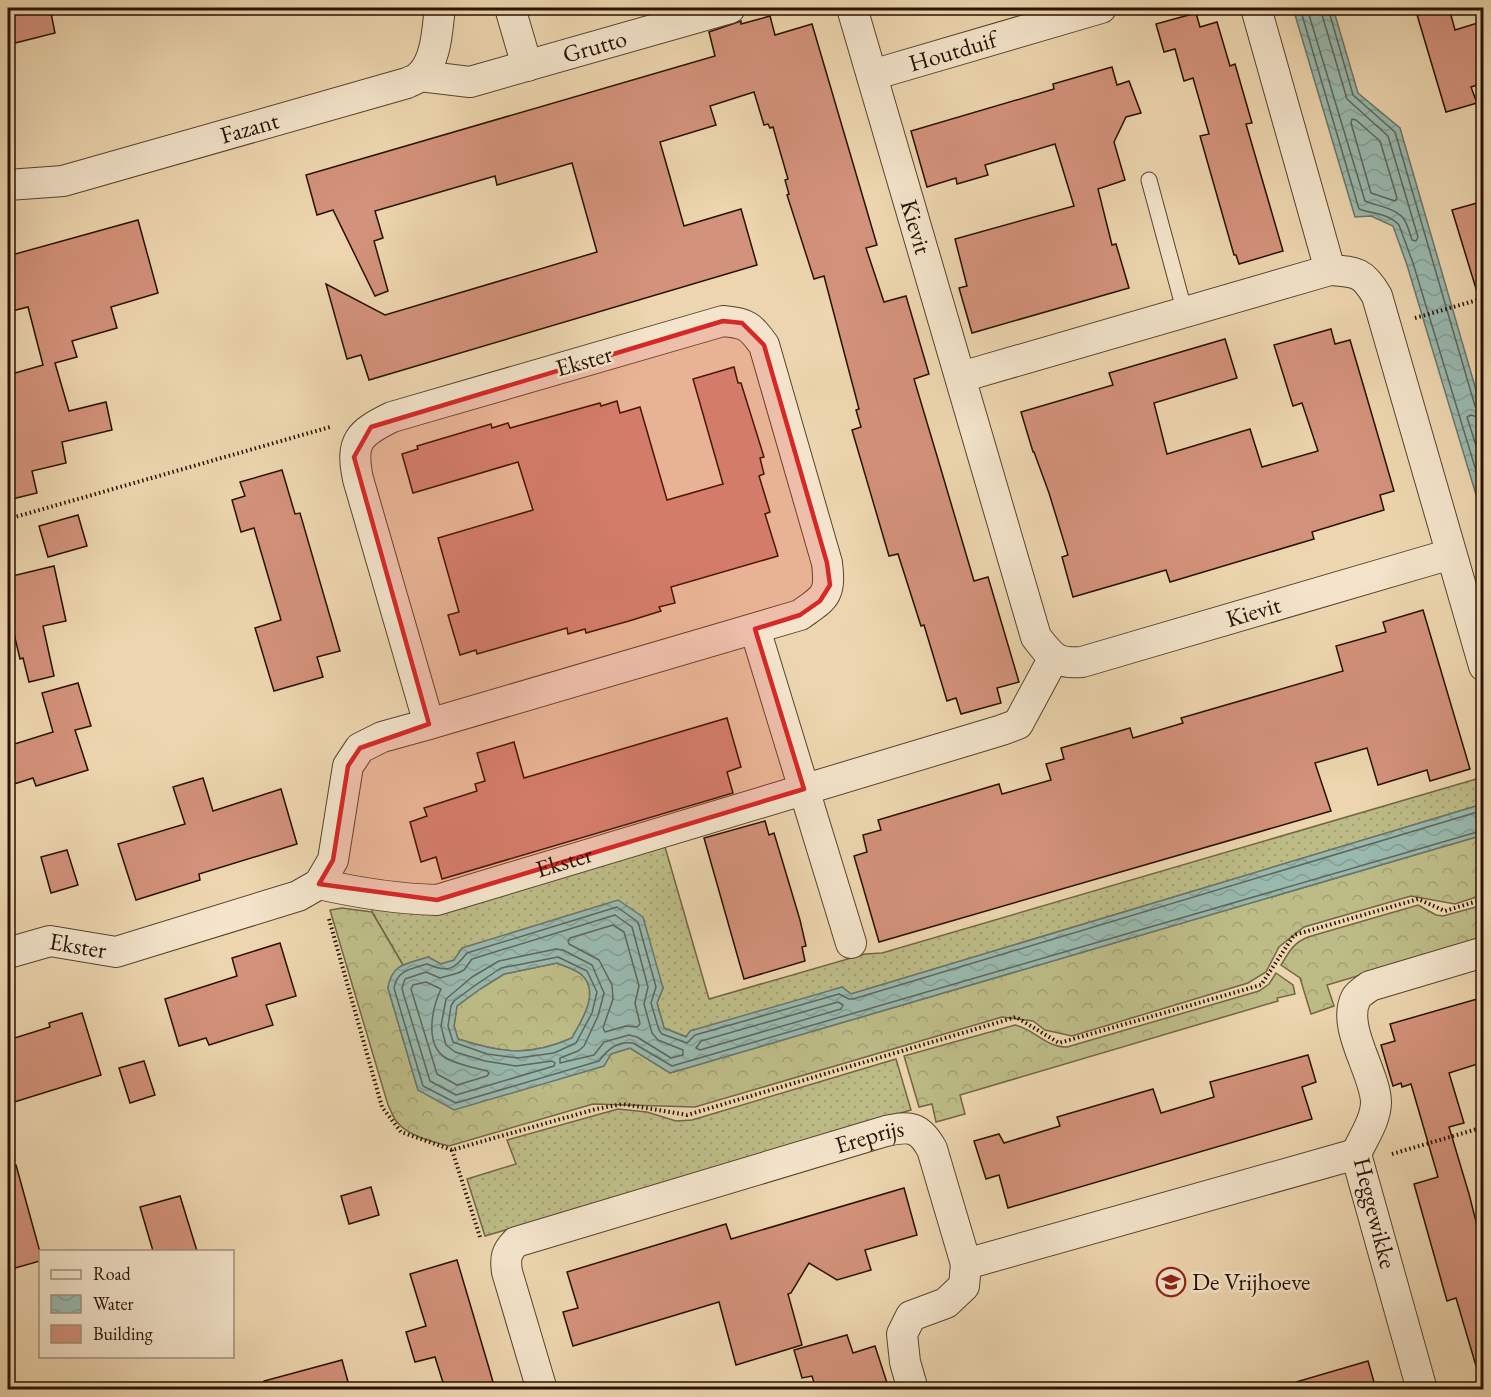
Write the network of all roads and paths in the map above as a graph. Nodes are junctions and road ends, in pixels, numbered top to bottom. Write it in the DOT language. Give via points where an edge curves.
graph roads {
  1 [pos="440,8"];
  2 [pos="510,8"];
  3 [pos="730,8"];
  4 [pos="852,8"];
  5 [pos="1101,8"];
  6 [pos="1256,8"];
  7 [pos="695,12"];
  8 [pos="527,66"];
  9 [pos="872,75"];
  10 [pos="420,76"];
  11 [pos="1149,180"];
  12 [pos="8,185"];
  13 [pos="1330,270"];
  14 [pos="1484,298"];
  15 [pos="1185,313"];
  16 [pos="1405,321"];
  17 [pos="961,377"];
  18 [pos="360,440"];
  19 [pos="8,519"];
  20 [pos="1451,554"];
  21 [pos="1472,586"];
  22 [pos="755,629"];
  23 [pos="1053,659"];
  24 [pos="1484,666"];
  25 [pos="429,724"];
  26 [pos="804,789"];
  27 [pos="319,884"];
  28 [pos="1484,899"];
  29 [pos="851,943"];
  30 [pos="1484,952"];
  31 [pos="8,953"];
  32 [pos="1484,1127"];
  33 [pos="452,1150"];
  34 [pos="1357,1159"];
  35 [pos="508,1249"];
  36 [pos="966,1264"];
  37 [pos="542,1389"];
  38 [pos="913,1389"];
  39 [pos="1422,1389"];
  1 -- 10 [label="street" via="430,60"];
  2 -- 8 [label="street"];
  3 -- 7 [label="street, Grutto"];
  4 -- 9 [label="street"];
  5 -- 9 [label="street, Houtduif"];
  6 -- 13 [label="street"];
  7 -- 8 [label="street, Grutto"];
  8 -- 10 [label="street, Grutto" via="470,82"];
  9 -- 17 [label="street, Kievit"];
  10 -- 12 [label="street, Fazant" via="407,83 63,181"];
  11 -- 15 [label="lane"];
  13 -- 15 [label="street"];
  13 -- 20 [label="street" via="1356,272 1368,281 1377,296"];
  14 -- 16 [label="path"];
  15 -- 17 [label="street"];
  17 -- 23 [label="street, Kievit" via="1036,637"];
  18 -- 19 [label="path" via="330,427"];
  18 -- 22 [label="street, Ekster" via="371,427 392,417 723,321 742,323 753,329 764,345 830,585 820,601 800,615"];
  18 -- 25 [label="street" via="354,457 358,479"];
  20 -- 21 [label="street"];
  20 -- 23 [label="street, Kievit" via="1082,662"];
  21 -- 24 [label="street"];
  22 -- 25 [label="street, Ekster"];
  22 -- 26 [label="street"];
  23 -- 26 [label="street" via="1018,724"];
  25 -- 27 [label="street, Ekster" via="382,737 360,748 348,766 333,860"];
  26 -- 27 [label="street, Ekster" via="437,900 400,899"];
  26 -- 29 [label="street"];
  27 -- 31 [label="street, Ekster" via="298,896 116,952 50,941"];
  27 -- 33 [label="path" via="382,1107 401,1132"];
  28 -- 33 [label="path" via="1445,911 1418,899 1294,935 1261,985 1059,1043 1016,1017 687,1115 623,1104"];
  30 -- 34 [label="street, Heggewikke" via="1370,986 1357,996 1352,1009 1354,1028 1376,1100 1375,1114"];
  32 -- 34 [label="path"];
  33 -- 35 [label="path" via="478,1237"];
  34 -- 36 [label="street"];
  34 -- 39 [label="street, Heggewikke"];
  35 -- 36 [label="street, Ereprijs" via="516,1242 906,1127 924,1135 932,1149"];
  35 -- 37 [label="street" via="507,1272"];
  36 -- 38 [label="street" via="964,1286 946,1303 911,1316 902,1334"];
}
